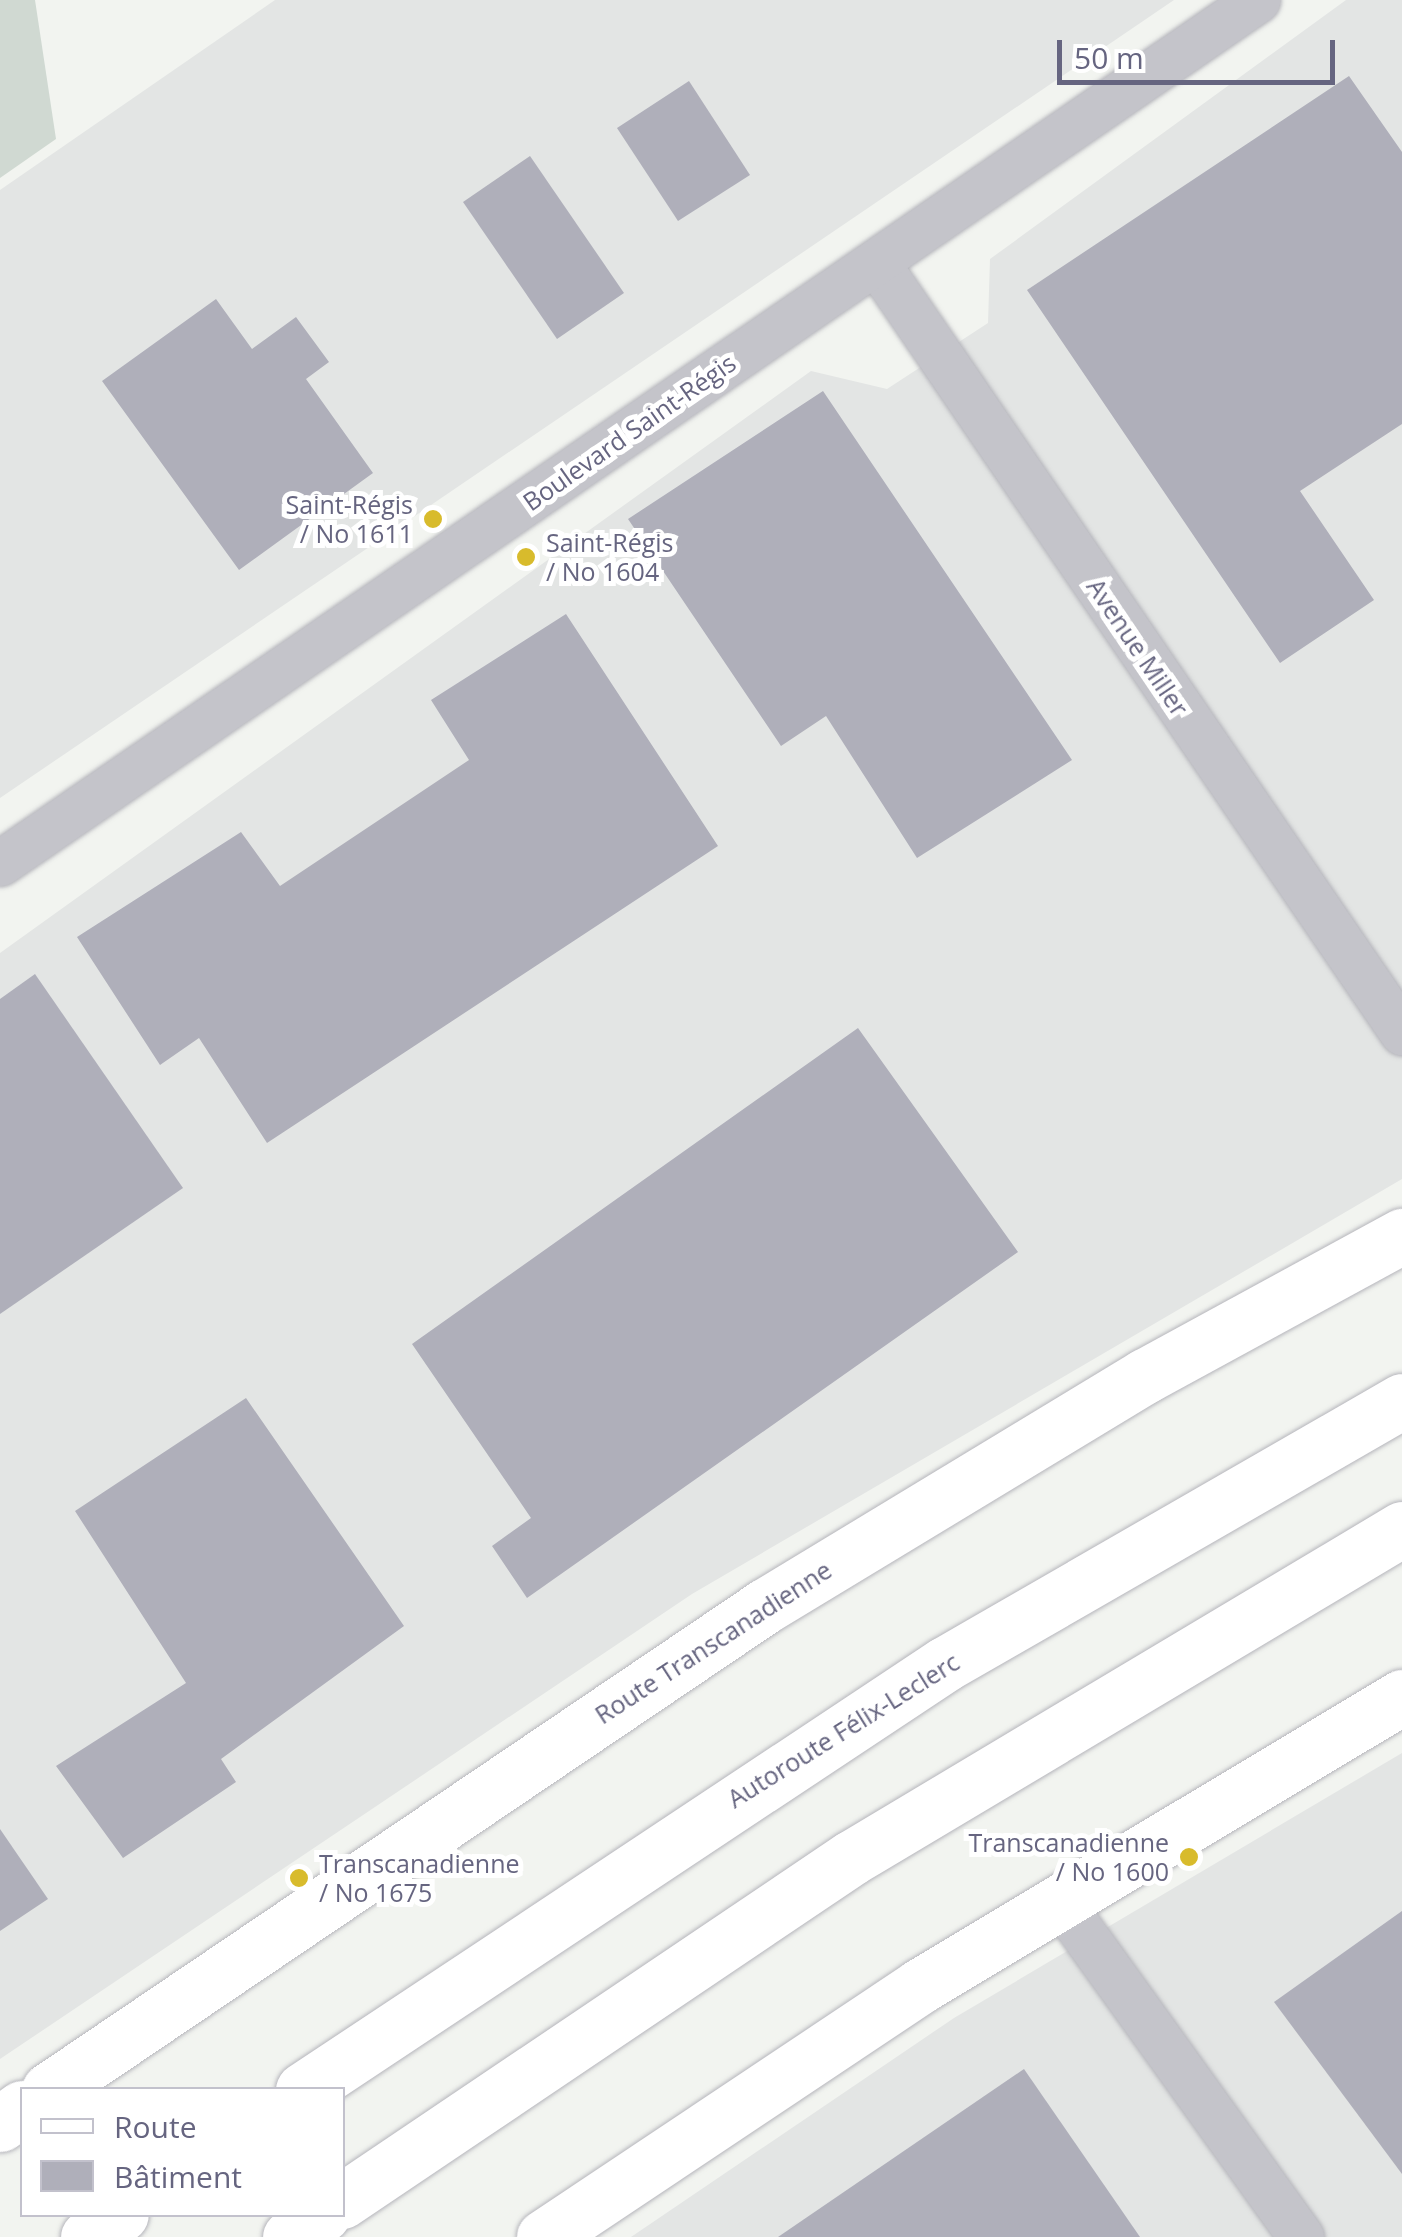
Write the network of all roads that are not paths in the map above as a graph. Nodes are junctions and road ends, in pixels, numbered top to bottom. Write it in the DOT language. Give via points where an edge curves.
graph roads {
  1 [pos="1257,0"];
  2 [pos="876,262"];
  3 [pos="0,864"];
  4 [pos="1402,1032"];
  5 [pos="1402,1236"];
  6 [pos="1402,1400"];
  7 [pos="1402,1530"];
  8 [pos="1402,1697"];
  9 [pos="1058,1900"];
  10 [pos="54,2087"];
  11 [pos="308,2087"];
  12 [pos="345,2199"];
  13 [pos="117,2217"];
  14 [pos="319,2217"];
  15 [pos="88,2237"];
  16 [pos="290,2237"];
  17 [pos="544,2237"];
  18 [pos="1301,2237"];
  1 -- 2 [label="street, Boulevard Saint-Régis"];
  2 -- 3 [label="street, Boulevard Saint-Régis"];
  2 -- 4 [label="street, Avenue Miller"];
  5 -- 10 [label="main road, Route Transcanadienne" via="780,1596"];
  6 -- 11 [label="main road, Autoroute Félix-Leclerc" via="946,1664"];
  7 -- 12 [label="main road" via="851,1858"];
  8 -- 9 [label="main road"];
  9 -- 17 [label="main road"];
  9 -- 18 [label="street"];
  13 -- 15 [label="main road"];
  14 -- 16 [label="main road"];
}
